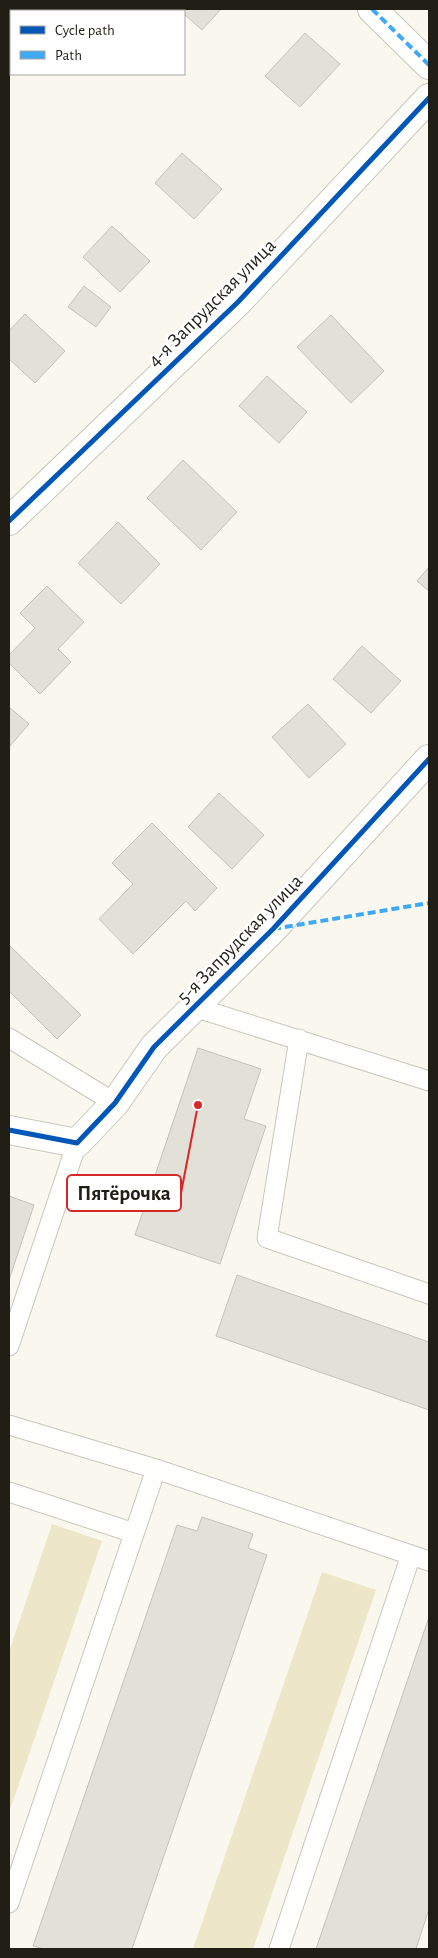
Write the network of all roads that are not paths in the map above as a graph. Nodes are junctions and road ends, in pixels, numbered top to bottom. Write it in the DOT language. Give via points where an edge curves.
graph roads {
  1 [pos="372,9"];
  2 [pos="429,65"];
  3 [pos="429,98"];
  4 [pos="9,521"];
  5 [pos="429,759"];
  6 [pos="194,1007"];
  7 [pos="9,1038"];
  8 [pos="299,1039"];
  9 [pos="429,1081"];
  10 [pos="115,1103"];
  11 [pos="9,1130"];
  12 [pos="77,1143"];
  13 [pos="429,1294"];
  14 [pos="9,1346"];
  15 [pos="9,1425"];
  16 [pos="156,1469"];
  17 [pos="9,1492"];
  18 [pos="134,1533"];
  19 [pos="411,1555"];
  20 [pos="429,1561"];
  21 [pos="9,1903"];
  22 [pos="279,1949"];
  1 -- 2 [label="street"];
  3 -- 4 [label="street, 4-я Запрудская улица" via="238,302"];
  5 -- 6 [label="street, 5-я Запрудская улица" via="273,929"];
  6 -- 8 [label="lane"];
  6 -- 10 [label="street, 5-я Запрудская улица" via="154,1047"];
  7 -- 10 [label="lane"];
  8 -- 9 [label="lane"];
  8 -- 13 [label="lane" via="267,1238"];
  10 -- 12 [label="street, 5-я Запрудская улица"];
  11 -- 12 [label="street"];
  12 -- 14 [label="lane"];
  15 -- 16 [label="lane"];
  16 -- 18 [label="lane"];
  16 -- 19 [label="lane"];
  17 -- 18 [label="lane"];
  18 -- 21 [label="lane"];
  19 -- 20 [label="lane"];
  19 -- 22 [label="lane"];
}
